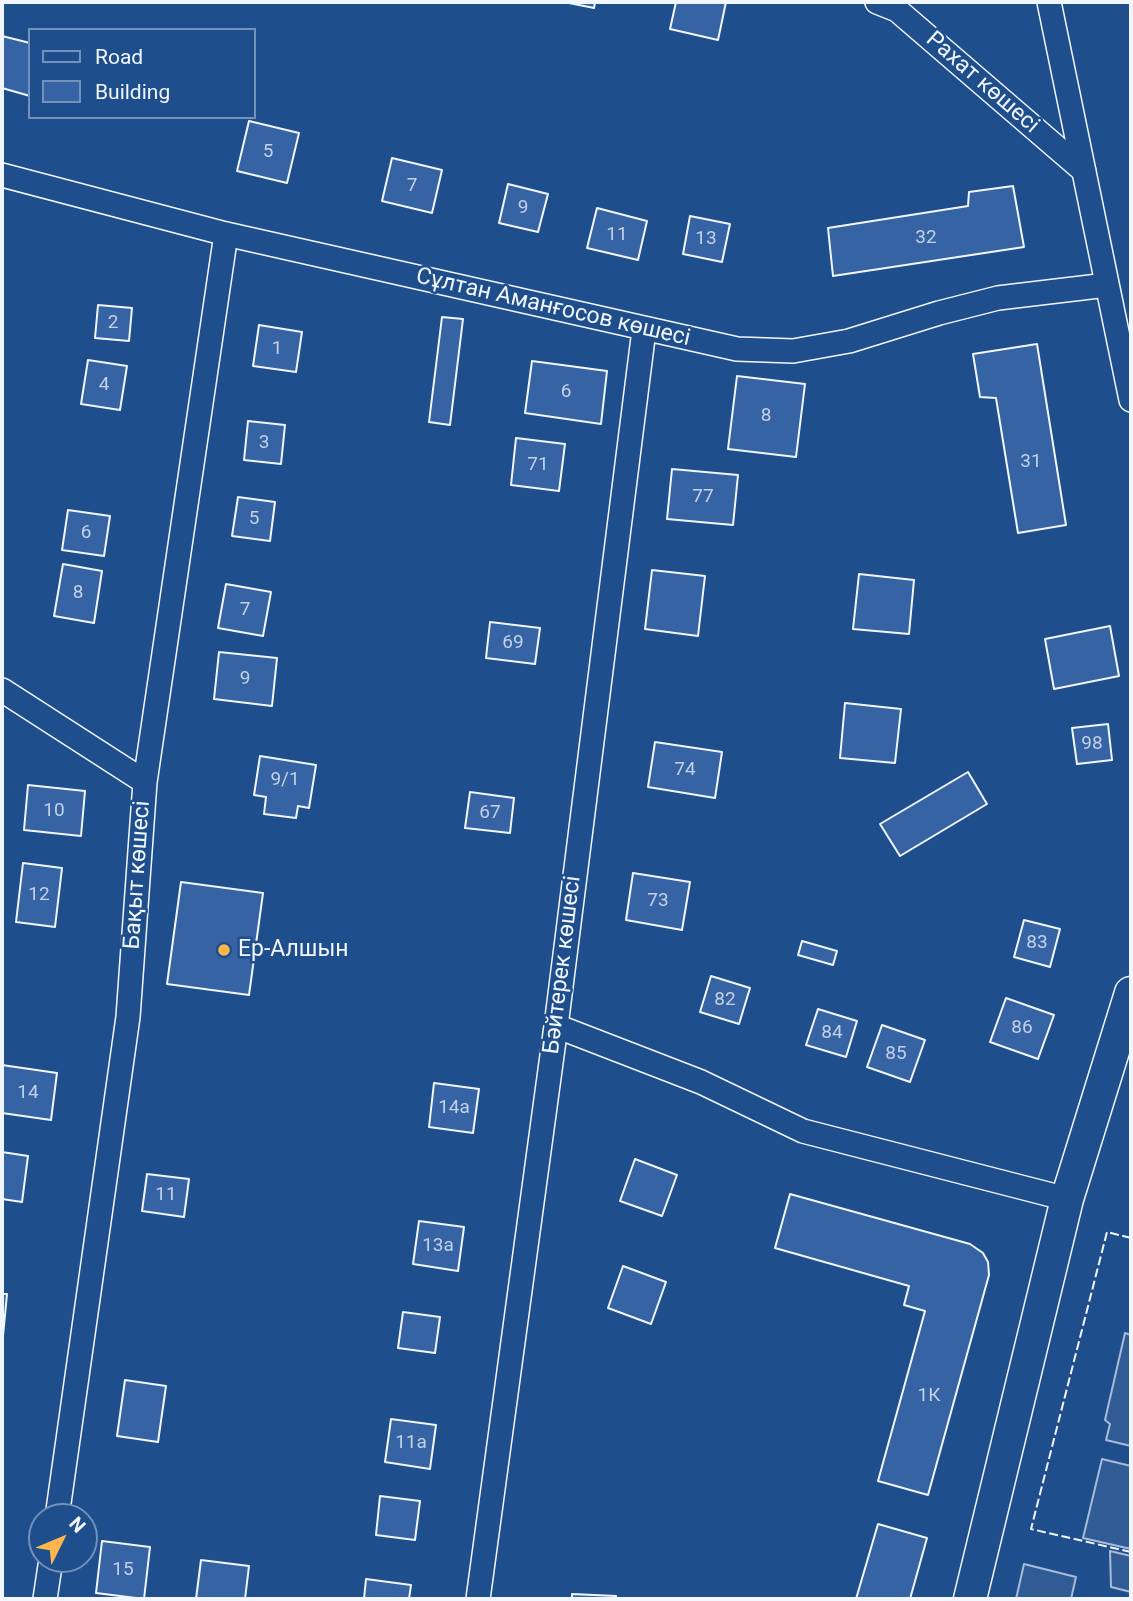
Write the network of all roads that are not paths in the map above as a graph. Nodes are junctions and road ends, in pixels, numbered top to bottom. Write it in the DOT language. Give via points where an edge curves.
graph roads {
  1 [pos="877,2"];
  2 [pos="1049,2"];
  3 [pos="1084,171"];
  4 [pos="2,175"];
  5 [pos="226,234"];
  6 [pos="1107,285"];
  7 [pos="645,330"];
  8 [pos="1131,400"];
  9 [pos="2,690"];
  10 [pos="145,782"];
  11 [pos="1131,993"];
  12 [pos="556,1026"];
  13 [pos="1067,1199"];
  14 [pos="59,1503"];
  15 [pos="49,1573"];
  16 [pos="45,1599"];
  17 [pos="478,1599"];
  18 [pos="971,1599"];
  1 -- 3 [label="street, Рахат көшесі" via="897,10"];
  2 -- 3 [label="street"];
  3 -- 6 [label="street"];
  4 -- 5 [label="street, Сұлтан Аманғосов көшесі"];
  5 -- 7 [label="street, Сұлтан Аманғосов көшесі"];
  5 -- 10 [label="street, Бақыт көшесі"];
  6 -- 7 [label="street, Сұлтан Аманғосов көшесі" via="998,298 849,341 793,351 737,349"];
  6 -- 8 [label="street"];
  7 -- 12 [label="street, Бәйтерек көшесі"];
  9 -- 10 [label="street"];
  10 -- 14 [label="street, Бақыт көшесі" via="128,1017"];
  11 -- 13 [label="street"];
  12 -- 13 [label="street" via="701,1082 803,1131"];
  12 -- 17 [label="street, Бәйтерек көшесі"];
  13 -- 18 [label="street"];
  15 -- 16 [label="street"];
}
